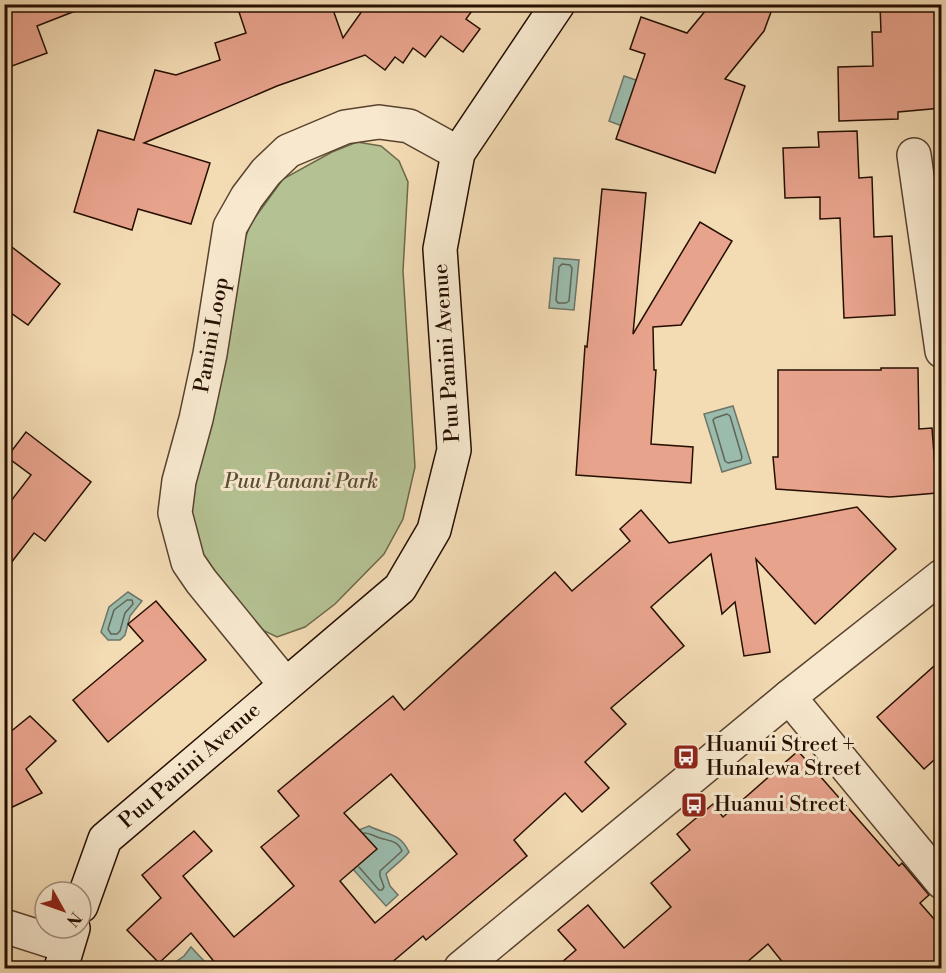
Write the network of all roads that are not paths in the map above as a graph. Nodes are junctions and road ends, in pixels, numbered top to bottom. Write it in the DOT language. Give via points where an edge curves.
graph roads {
  1 [pos="558,4"];
  2 [pos="458,153"];
  3 [pos="914,155"];
  4 [pos="942,351"];
  5 [pos="942,576"];
  6 [pos="285,684"];
  7 [pos="789,697"];
  8 [pos="90,880"];
  9 [pos="942,882"];
  10 [pos="4,926"];
  11 [pos="67,948"];
  12 [pos="461,969"];
  1 -- 2 [label="street, Puu Panini Avenue"];
  2 -- 6 [label="street, Puu Panini Avenue" via="440,249 454,450 434,530 400,588"];
  2 -- 6 [label="street, Panini Loop" via="409,126 379,122 345,126 288,151 266,172 230,227 210,354 174,513 188,562"];
  3 -- 4 [label="street"];
  5 -- 7 [label="street"];
  6 -- 8 [label="street, Puu Panini Avenue" via="105,839"];
  7 -- 9 [label="street"];
  7 -- 12 [label="street"];
  10 -- 11 [label="street"];
}
